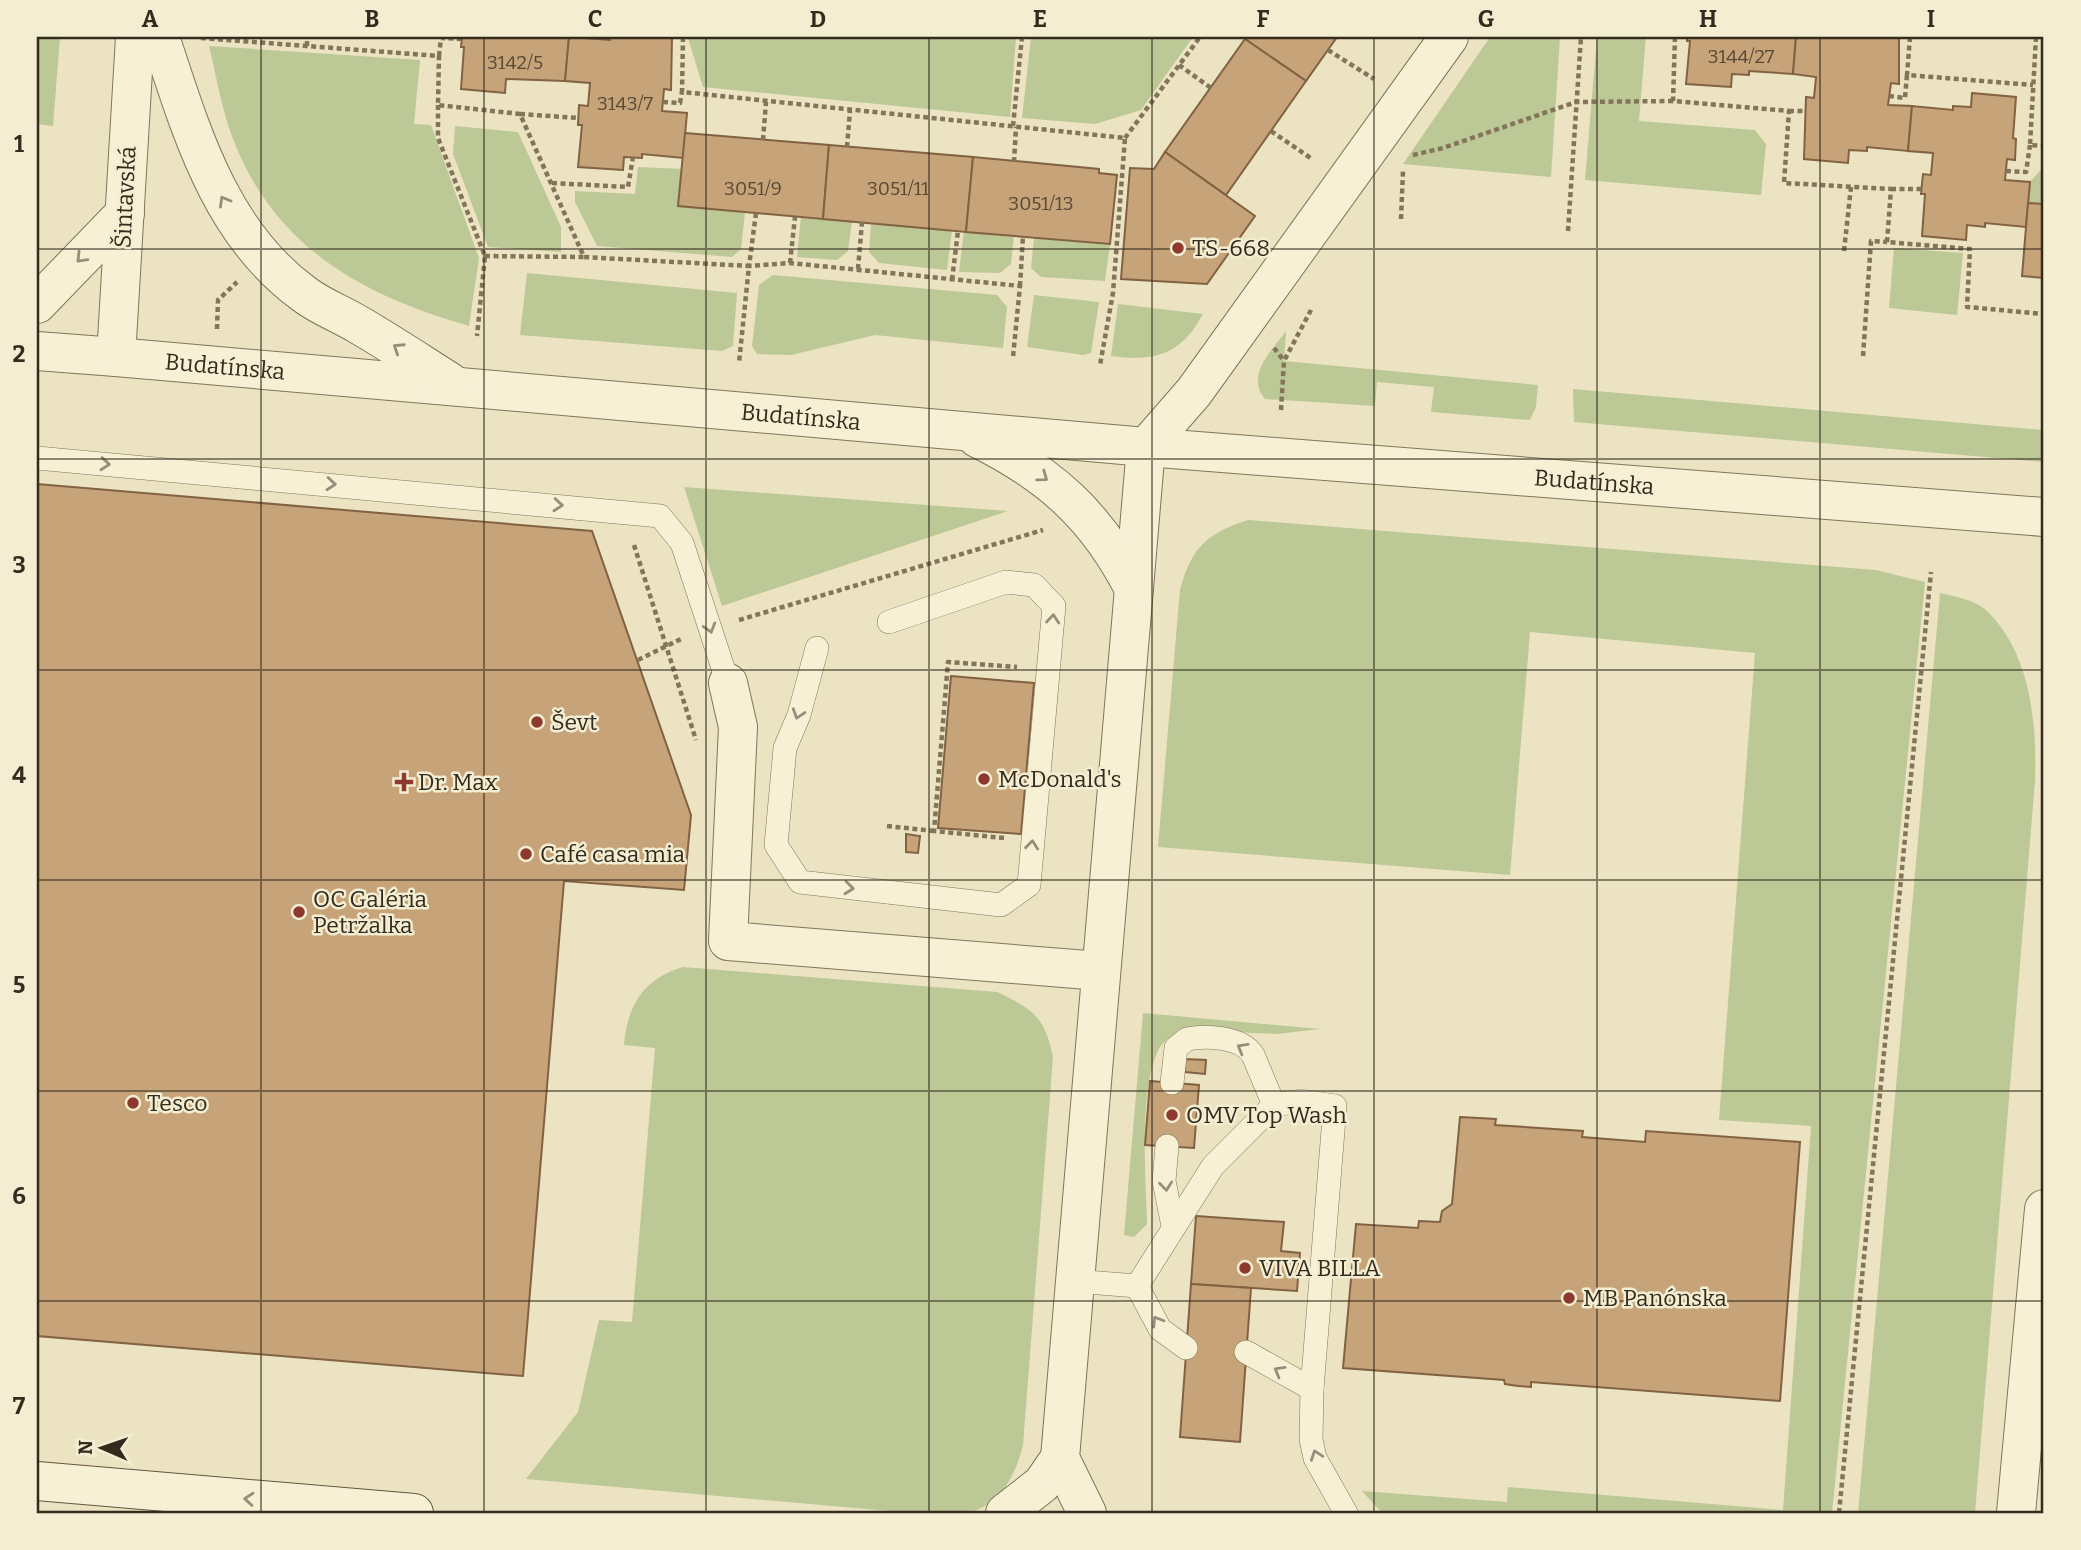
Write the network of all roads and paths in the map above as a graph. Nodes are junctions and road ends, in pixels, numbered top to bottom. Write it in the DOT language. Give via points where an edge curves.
graph roads {
  1 [pos="135,37"];
  2 [pos="160,37"];
  3 [pos="307,37"];
  4 [pos="683,37"];
  5 [pos="1022,37"];
  6 [pos="1200,37"];
  7 [pos="1449,37"];
  8 [pos="1581,37"];
  9 [pos="1675,37"];
  10 [pos="1910,37"];
  11 [pos="2036,37"];
  12 [pos="200,38"];
  13 [pos="462,39"];
  14 [pos="307,46"];
  15 [pos="1328,50"];
  16 [pos="439,56"];
  17 [pos="1179,65"];
  18 [pos="1907,75"];
  19 [pos="1380,83"];
  20 [pos="2033,85"];
  21 [pos="1212,88"];
  22 [pos="682,92"];
  23 [pos="1889,96"];
  24 [pos="663,102"];
  25 [pos="766,102"];
  26 [pos="1576,102"];
  27 [pos="1673,102"];
  28 [pos="438,105"];
  29 [pos="850,111"];
  30 [pos="1789,111"];
  31 [pos="1805,111"];
  32 [pos="520,114"];
  33 [pos="578,118"];
  34 [pos="1014,127"];
  35 [pos="1271,131"];
  36 [pos="1125,138"];
  37 [pos="763,140"];
  38 [pos="2030,145"];
  39 [pos="2044,146"];
  40 [pos="847,147"];
  41 [pos="1408,155"];
  42 [pos="633,157"];
  43 [pos="1014,162"];
  44 [pos="1403,164"];
  45 [pos="1322,165"];
  46 [pos="2006,171"];
  47 [pos="552,183"];
  48 [pos="1851,187"];
  49 [pos="1891,189"];
  50 [pos="1922,189"];
  51 [pos="125,213"];
  52 [pos="756,213"];
  53 [pos="795,217"];
  54 [pos="1401,219"];
  55 [pos="863,222"];
  56 [pos="958,231"];
  57 [pos="1567,231"];
  58 [pos="1023,236"];
  59 [pos="1887,242"];
  60 [pos="1844,251"];
  61 [pos="485,256"];
  62 [pos="583,257"];
  63 [pos="790,263"];
  64 [pos="749,266"];
  65 [pos="251,268"];
  66 [pos="858,269"];
  67 [pos="951,280"];
  68 [pos="1020,286"];
  69 [pos="37,304"];
  70 [pos="1311,310"];
  71 [pos="2044,314"];
  72 [pos="217,329"];
  73 [pos="477,336"];
  74 [pos="1271,344"];
  75 [pos="37,351"];
  76 [pos="1863,356"];
  77 [pos="116,357"];
  78 [pos="1013,357"];
  79 [pos="1284,361"];
  80 [pos="739,363"];
  81 [pos="1100,365"];
  82 [pos="455,385"];
  83 [pos="1281,410"];
  84 [pos="963,431"];
  85 [pos="1146,447"];
  86 [pos="37,458"];
  87 [pos="2044,517"];
  88 [pos="1051,528"];
  89 [pos="629,532"];
  90 [pos="1931,572"];
  91 [pos="1134,589"];
  92 [pos="889,622"];
  93 [pos="710,628"];
  94 [pos="666,645"];
  95 [pos="817,648"];
  96 [pos="638,660"];
  97 [pos="1048,670"];
  98 [pos="727,683"];
  99 [pos="698,746"];
  100 [pos="887,826"];
  101 [pos="934,831"];
  102 [pos="1033,841"];
  103 [pos="1100,971"];
  104 [pos="1172,1083"];
  105 [pos="1274,1105"];
  106 [pos="1167,1146"];
  107 [pos="2044,1209"];
  108 [pos="1173,1226"];
  109 [pos="1074,1282"];
  110 [pos="1137,1286"];
  111 [pos="1186,1348"];
  112 [pos="1246,1352"];
  113 [pos="1312,1389"];
  114 [pos="1060,1458"];
  115 [pos="37,1481"];
  116 [pos="414,1513"];
  117 [pos="1005,1513"];
  118 [pos="1087,1513"];
  119 [pos="1346,1513"];
  120 [pos="1839,1513"];
  121 [pos="2016,1513"];
  1 -- 51 [label="street, Šintavská"];
  65 -- 2 [label="street, one-way" via="233,216 198,151"];
  3 -- 14 [label="path"];
  4 -- 22 [label="path"];
  5 -- 34 [label="path"];
  6 -- 17 [label="path"];
  7 -- 85 [label="street" via="1194,392"];
  8 -- 26 [label="path"];
  9 -- 27 [label="path"];
  10 -- 18 [label="path"];
  11 -- 20 [label="path"];
  12 -- 14 [label="path"];
  13 -- 16 [label="path" via="441,38"];
  14 -- 16 [label="path"];
  15 -- 19 [label="path"];
  16 -- 28 [label="path"];
  17 -- 21 [label="path"];
  17 -- 36 [label="path"];
  18 -- 20 [label="path"];
  18 -- 23 [label="path" via="1905,98"];
  20 -- 38 [label="path"];
  22 -- 24 [label="path" via="680,103"];
  22 -- 25 [label="path"];
  25 -- 29 [label="path"];
  25 -- 37 [label="path"];
  26 -- 27 [label="path"];
  26 -- 41 [label="path" via="1443,148"];
  26 -- 57 [label="path"];
  27 -- 30 [label="path"];
  28 -- 32 [label="path"];
  28 -- 61 [label="path" via="439,138"];
  29 -- 34 [label="path"];
  29 -- 40 [label="path"];
  30 -- 31 [label="path"];
  30 -- 48 [label="path" via="1784,183"];
  32 -- 33 [label="path"];
  32 -- 47 [label="path"];
  34 -- 36 [label="path"];
  34 -- 43 [label="path"];
  35 -- 45 [label="path"];
  36 -- 81 [label="path" via="1113,293"];
  38 -- 39 [label="path"];
  38 -- 46 [label="path" via="2026,172"];
  42 -- 47 [label="path" via="628,187"];
  44 -- 54 [label="path"];
  47 -- 62 [label="path"];
  48 -- 49 [label="path"];
  48 -- 60 [label="path"];
  49 -- 50 [label="path"];
  49 -- 59 [label="path"];
  51 -- 69 [label="street, one-way"];
  51 -- 77 [label="street, Šintavská"];
  52 -- 64 [label="path"];
  53 -- 63 [label="path"];
  55 -- 66 [label="path"];
  56 -- 67 [label="path"];
  58 -- 68 [label="path"];
  59 -- 71 [label="path" via="1970,249 1967,307"];
  59 -- 76 [label="path" via="1871,241"];
  61 -- 62 [label="path"];
  61 -- 73 [label="path"];
  62 -- 64 [label="path"];
  63 -- 64 [label="path"];
  63 -- 66 [label="path"];
  64 -- 80 [label="path"];
  65 -- 72 [label="path" via="218,300"];
  82 -- 65 [label="street, Budatínska, one-way" via="375,334"];
  66 -- 67 [label="path"];
  67 -- 68 [label="path"];
  68 -- 78 [label="path"];
  70 -- 79 [label="path"];
  74 -- 79 [label="path"];
  75 -- 77 [label="street, Budatínska"];
  77 -- 82 [label="street, Budatínska"];
  79 -- 83 [label="path"];
  82 -- 84 [label="street, Budatínska"];
  84 -- 85 [label="street, Budatínska"];
  84 -- 91 [label="street, one-way" via="1055,485 1098,529"];
  85 -- 87 [label="street, Budatínska"];
  85 -- 91 [label="street"];
  86 -- 93 [label="lane, one-way" via="660,516 682,543"];
  88 -- 93 [label="path"];
  89 -- 94 [label="path"];
  90 -- 120 [label="path"];
  91 -- 103 [label="street"];
  97 -- 92 [label="lane, one-way" via="1055,606 1034,585 1006,582"];
  93 -- 94 [label="path"];
  93 -- 98 [label="lane"];
  94 -- 96 [label="path"];
  94 -- 99 [label="path"];
  95 -- 102 [label="lane, one-way" via="785,748 776,845 800,882 1001,905 1029,885"];
  97 -- 101 [label="path" via="948,662"];
  97 -- 102 [label="lane"];
  98 -- 103 [label="street" via="738,727 728,942"];
  100 -- 101 [label="path"];
  101 -- 102 [label="path"];
  103 -- 109 [label="street"];
  105 -- 104 [label="lane, one-way" via="1253,1055 1236,1042 1187,1039 1176,1048"];
  105 -- 108 [label="lane" via="1213,1166"];
  105 -- 113 [label="lane" via="1301,1101 1335,1106"];
  106 -- 108 [label="lane, one-way" via="1164,1181"];
  107 -- 121 [label="street"];
  108 -- 110 [label="lane"];
  109 -- 110 [label="lane"];
  109 -- 114 [label="street"];
  111 -- 110 [label="lane, one-way" via="1160,1329"];
  113 -- 112 [label="lane, one-way"];
  119 -- 113 [label="lane, one-way" via="1315,1458"];
  114 -- 117 [label="street" via="1042,1484"];
  114 -- 118 [label="street"];
  116 -- 115 [label="street, one-way"];
}
